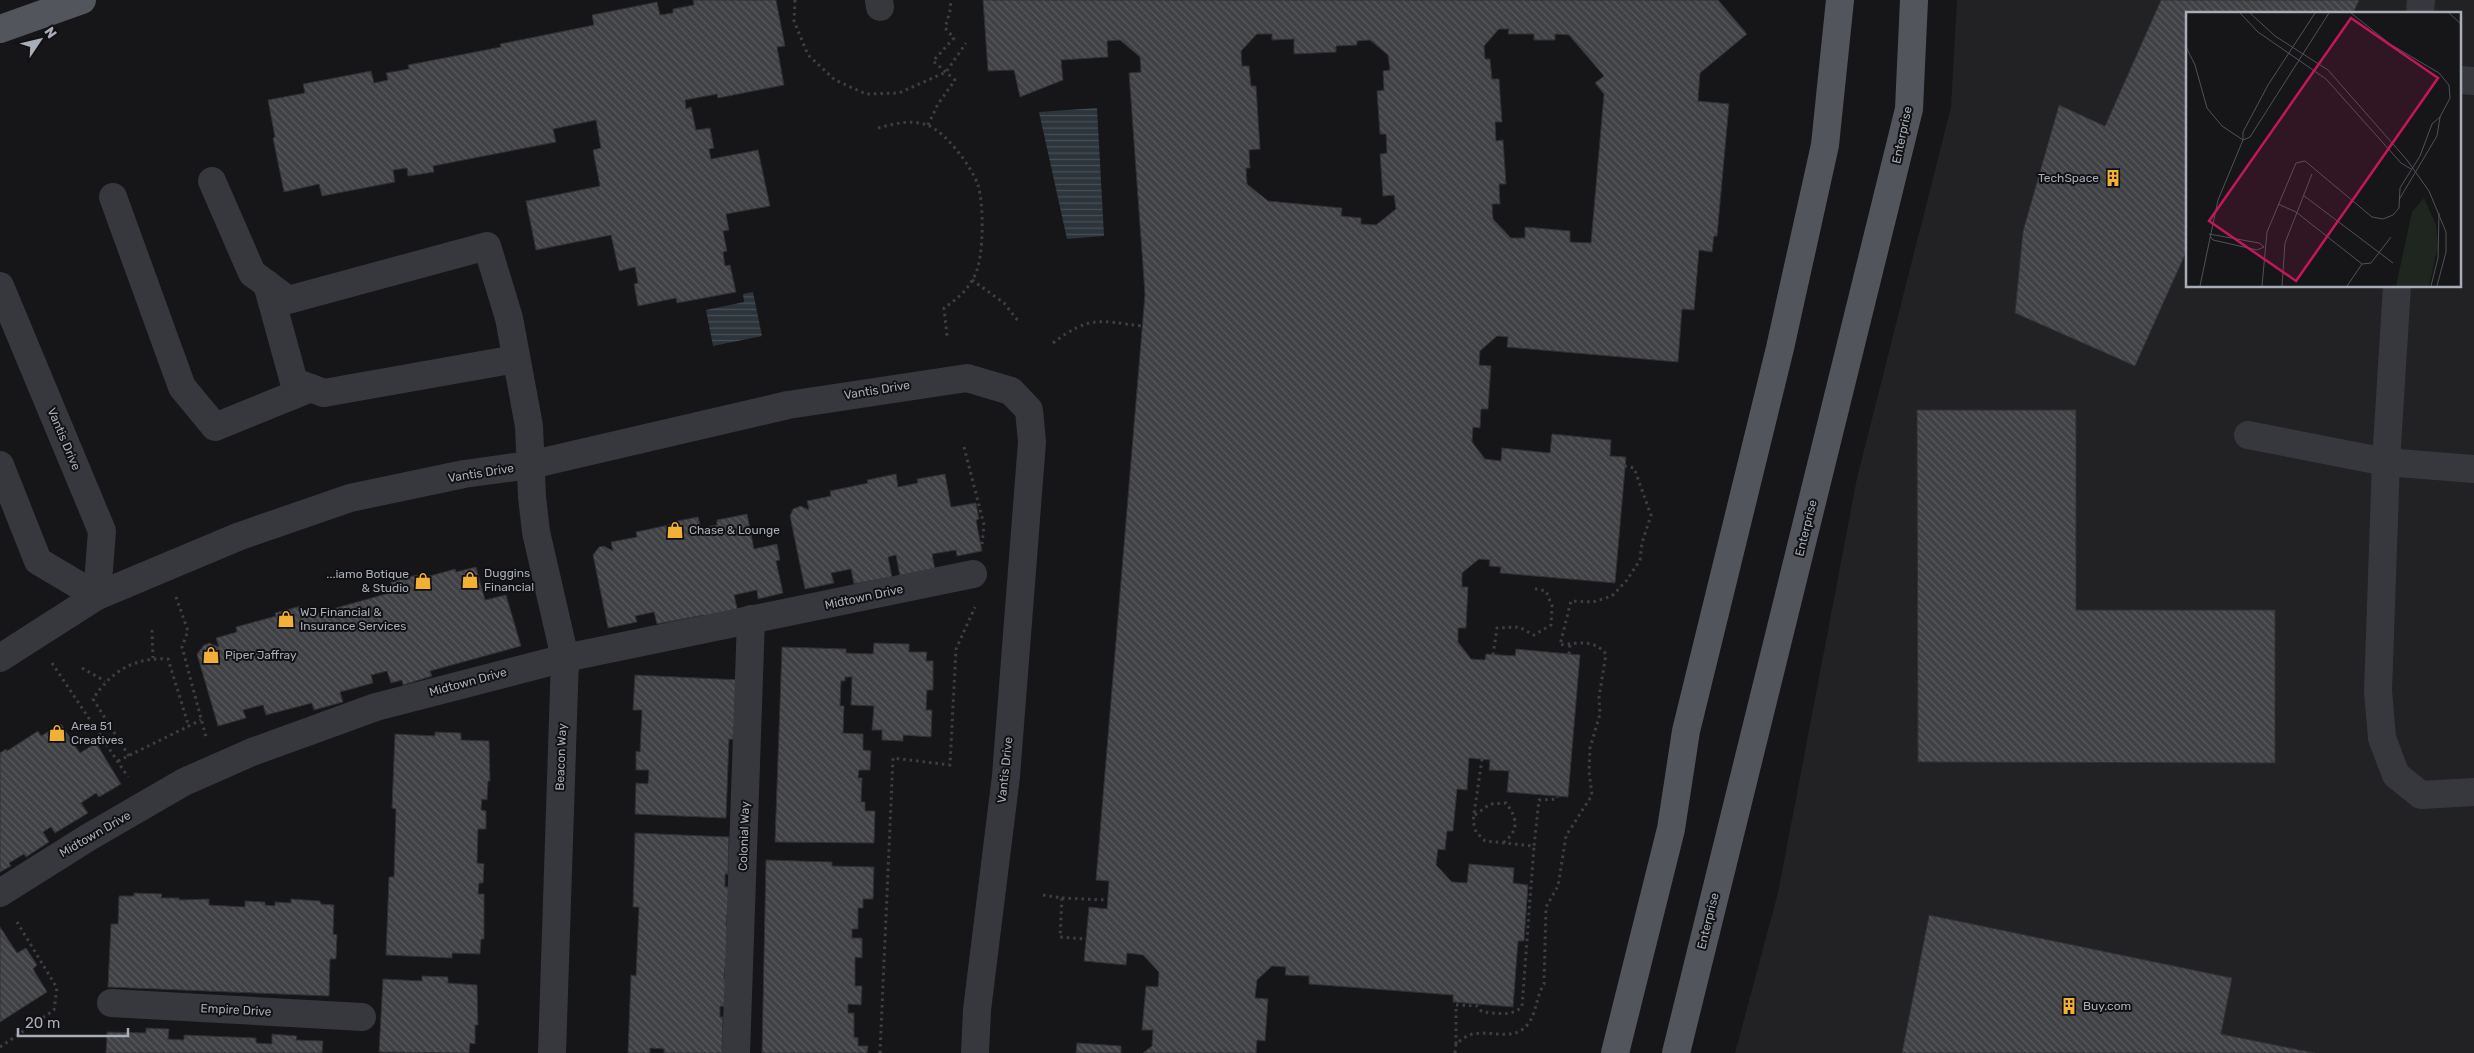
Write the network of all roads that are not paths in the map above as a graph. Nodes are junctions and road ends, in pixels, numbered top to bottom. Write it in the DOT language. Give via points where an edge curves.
graph roads {
  1 [pos="82,0"];
  2 [pos="1840,0"];
  3 [pos="1914,0"];
  4 [pos="0,29"];
  5 [pos="212,181"];
  6 [pos="113,197"];
  7 [pos="267,284"];
  8 [pos="0,286"];
  9 [pos="2397,288"];
  10 [pos="516,359"];
  11 [pos="311,388"];
  12 [pos="2248,435"];
  13 [pos="2386,462"];
  14 [pos="530,464"];
  15 [pos="0,465"];
  16 [pos="2474,469"];
  17 [pos="977,564"];
  18 [pos="97,596"];
  19 [pos="752,619"];
  20 [pos="0,658"];
  21 [pos="565,658"];
  22 [pos="2474,792"];
  23 [pos="0,892"];
  24 [pos="111,1003"];
  25 [pos="362,1017"];
  26 [pos="552,1053"];
  27 [pos="736,1053"];
  28 [pos="975,1053"];
  29 [pos="1615,1053"];
  30 [pos="1676,1053"];
  1 -- 4 [label="main road"];
  2 -- 29 [label="main road" via="1825,145 1780,348 1686,731 1671,829"];
  3 -- 30 [label="main road, Enterprise" via="1909,109"];
  5 -- 7 [label="street" via="252,274"];
  6 -- 11 [label="street" via="182,388 215,427"];
  7 -- 10 [label="street, Beacon Way" via="288,300 487,246 509,318"];
  7 -- 11 [label="street" via="294,382"];
  8 -- 18 [label="street, Vantis Drive" via="102,531"];
  9 -- 13 [label="street"];
  10 -- 11 [label="street" via="324,393"];
  10 -- 14 [label="street, Beacon Way" via="529,426"];
  12 -- 13 [label="street"];
  13 -- 16 [label="street"];
  13 -- 22 [label="street" via="2378,691 2382,738 2396,775 2421,795"];
  14 -- 18 [label="street, Vantis Drive" via="350,498 240,536"];
  14 -- 21 [label="street, Beacon Way" via="536,532"];
  14 -- 28 [label="street, Vantis Drive" via="788,405 967,378 1011,391 1029,410 1032,442 1006,776 977,1010"];
  15 -- 18 [label="street" via="38,561"];
  17 -- 19 [label="street, Midtown Drive"];
  18 -- 20 [label="street, Vantis Drive"];
  19 -- 21 [label="street, Midtown Drive"];
  19 -- 27 [label="street, Colonial Way"];
  21 -- 23 [label="street, Midtown Drive" via="376,707 252,752 184,782"];
  21 -- 26 [label="street, Beacon Way"];
  24 -- 25 [label="street, Empire Drive"];
}
